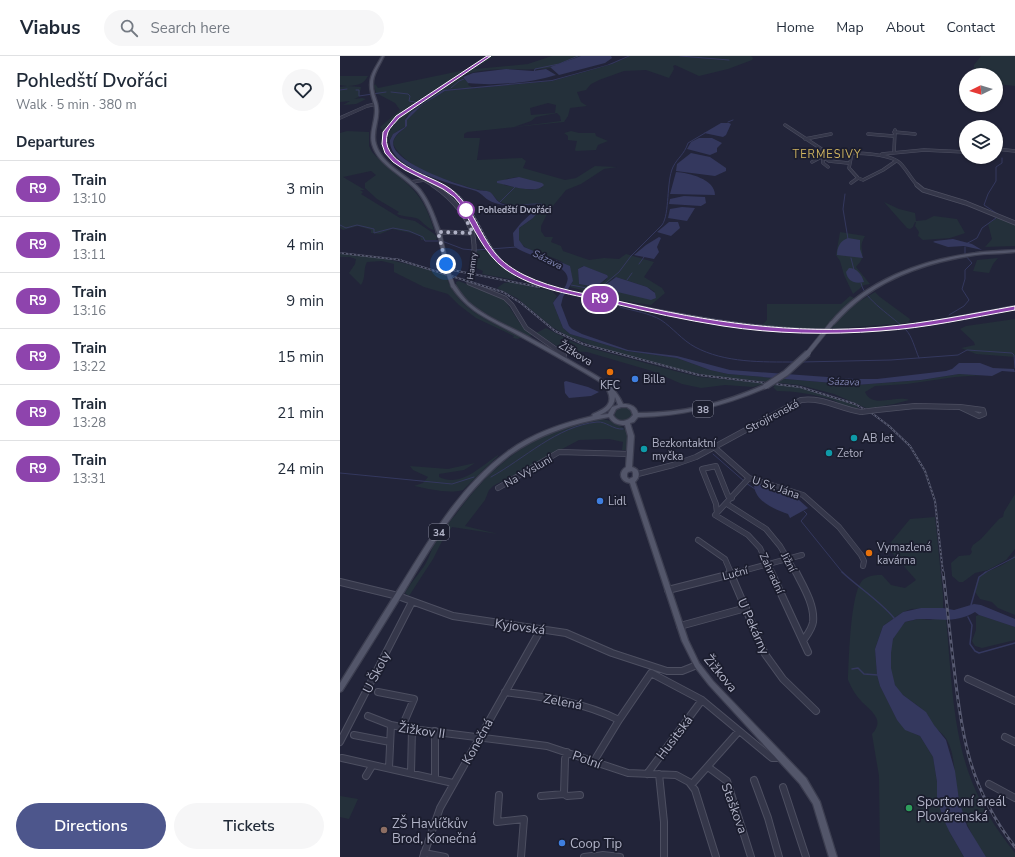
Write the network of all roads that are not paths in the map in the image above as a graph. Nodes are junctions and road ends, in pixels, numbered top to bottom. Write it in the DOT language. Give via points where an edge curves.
graph roads {
  1 [pos="383,56"];
  2 [pos="376,104"];
  3 [pos="340,118"];
  4 [pos="785,125"];
  5 [pos="831,134"];
  6 [pos="868,134"];
  7 [pos="916,134"];
  8 [pos="893,136"];
  9 [pos="805,139"];
  10 [pos="1003,150"];
  11 [pos="959,151"];
  12 [pos="1015,151"];
  13 [pos="852,152"];
  14 [pos="893,152"];
  15 [pos="880,155"];
  16 [pos="824,156"];
  17 [pos="894,160"];
  18 [pos="812,162"];
  19 [pos="848,163"];
  20 [pos="828,167"];
  21 [pos="858,178"];
  22 [pos="411,182"];
  23 [pos="851,183"];
  24 [pos="1015,223"];
  25 [pos="473,233"];
  26 [pos="439,234"];
  27 [pos="1014,251"];
  28 [pos="563,358"];
  29 [pos="607,385"];
  30 [pos="621,405"];
  31 [pos="959,408"];
  32 [pos="610,415"];
  33 [pos="636,415"];
  34 [pos="582,420"];
  35 [pos="627,423"];
  36 [pos="714,448"];
  37 [pos="630,454"];
  38 [pos="629,470"];
  39 [pos="638,474"];
  40 [pos="749,478"];
  41 [pos="632,480"];
  42 [pos="498,488"];
  43 [pos="732,498"];
  44 [pos="716,504"];
  45 [pos="726,505"];
  46 [pos="717,513"];
  47 [pos="698,540"];
  48 [pos="802,555"];
  49 [pos="788,558"];
  50 [pos="768,564"];
  51 [pos="863,566"];
  52 [pos="731,574"];
  53 [pos="340,582"];
  54 [pos="668,590"];
  55 [pos="398,596"];
  56 [pos="412,602"];
  57 [pos="746,608"];
  58 [pos="680,626"];
  59 [pos="541,629"];
  60 [pos="803,641"];
  61 [pos="808,652"];
  62 [pos="697,665"];
  63 [pos="968,679"];
  64 [pos="340,689"];
  65 [pos="378,692"];
  66 [pos="505,692"];
  67 [pos="702,700"];
  68 [pos="1015,700"];
  69 [pos="816,711"];
  70 [pos="368,716"];
  71 [pos="619,720"];
  72 [pos="391,726"];
  73 [pos="402,727"];
  74 [pos="412,729"];
  75 [pos="435,731"];
  76 [pos="739,731"];
  77 [pos="354,735"];
  78 [pos="479,737"];
  79 [pos="1005,737"];
  80 [pos="340,742"];
  81 [pos="390,742"];
  82 [pos="1015,742"];
  83 [pos="567,752"];
  84 [pos="781,756"];
  85 [pos="342,758"];
  86 [pos="594,761"];
  87 [pos="372,766"];
  88 [pos="708,767"];
  89 [pos="389,768"];
  90 [pos="411,773"];
  91 [pos="647,774"];
  92 [pos="659,774"];
  93 [pos="366,776"];
  94 [pos="435,779"];
  95 [pos="754,780"];
  96 [pos="453,783"];
  97 [pos="692,784"];
  98 [pos="989,784"];
  99 [pos="783,787"];
  100 [pos="564,794"];
  101 [pos="498,795"];
  102 [pos="580,795"];
  103 [pos="541,796"];
  104 [pos="1015,798"];
  105 [pos="424,855"];
  106 [pos="592,856"];
  107 [pos="445,857"];
  108 [pos="521,857"];
  109 [pos="584,857"];
  110 [pos="620,857"];
  111 [pos="664,857"];
  112 [pos="716,857"];
  113 [pos="751,857"];
  114 [pos="779,857"];
  115 [pos="806,857"];
  116 [pos="833,857"];
  1 -- 2 [label="main road" via="371,82"];
  2 -- 3 [label="street"];
  2 -- 22 [label="main road" via="374,145 378,153"];
  4 -- 9 [label="street"];
  5 -- 9 [label="street"];
  6 -- 8 [label="street"];
  7 -- 8 [label="street" via="894,131"];
  8 -- 14 [label="street"];
  9 -- 16 [label="street" via="819,147"];
  10 -- 12 [label="street"];
  11 -- 14 [label="street"];
  13 -- 15 [label="street"];
  13 -- 16 [label="street"];
  13 -- 19 [label="street"];
  14 -- 15 [label="street"];
  14 -- 17 [label="street"];
  15 -- 17 [label="street"];
  16 -- 18 [label="street"];
  16 -- 19 [label="street" via="829,161"];
  16 -- 20 [label="street" via="823,163"];
  17 -- 21 [label="street" via="868,178"];
  17 -- 24 [label="street" via="900,163 923,190 966,203"];
  19 -- 21 [label="street" via="849,171"];
  21 -- 23 [label="street"];
  22 -- 25 [label="street, Hamry" via="425,181 439,190 462,212"];
  22 -- 26 [label="main road" via="428,204"];
  25 -- 26 [label="street"];
  25 -- 28 [label="street, Hamry" via="474,251 470,286 505,298 526,328 563,354"];
  26 -- 28 [label="main road, Žižkova, bridge" via="448,272 453,286 461,297 473,308"];
  27 -- 33 [label="main road, 38, bridge" via="958,256 932,262 906,271 868,290 843,310 799,364 766,386 729,402 696,410"];
  28 -- 29 [label="main road, Žižkova"];
  29 -- 30 [label="main road, Žižkova" via="616,393"];
  29 -- 34 [label="main road, 34" via="613,397 609,407"];
  30 -- 32 [label="main road" via="614,408"];
  30 -- 33 [label="main road, Žižkova" via="632,407"];
  31 -- 31 [label="street, Strojírenská" via="979,409 983,410 984,414 979,416"];
  31 -- 36 [label="street, Strojírenská, bridge" via="911,405 861,412 844,409 822,400 804,399"];
  32 -- 34 [label="main road, 34"];
  32 -- 35 [label="main road" via="615,421"];
  33 -- 35 [label="main road"];
  34 -- 55 [label="main road, 34" via="534,438 491,468 442,528"];
  35 -- 37 [label="main road, Žižkova" via="631,436"];
  36 -- 39 [label="street, Strojírenská" via="681,462"];
  36 -- 40 [label="street, U Sv. Jána"];
  37 -- 38 [label="main road, Žižkova"];
  37 -- 42 [label="street, Na Výsluní" via="559,452"];
  38 -- 39 [label="main road"];
  38 -- 41 [label="main road, Žižkova" via="623,475 626,480"];
  39 -- 41 [label="main road" via="636,479"];
  40 -- 43 [label="street"];
  40 -- 51 [label="street, U Sv. Jána" via="803,495 839,527 861,555"];
  41 -- 54 [label="main road, Žižkova"];
  43 -- 44 [label="street" via="728,496 716,466 702,469"];
  43 -- 45 [label="street"];
  44 -- 45 [label="street"];
  44 -- 46 [label="street"];
  45 -- 46 [label="street"];
  45 -- 49 [label="street, Jižní" via="767,530"];
  46 -- 50 [label="street, Zahradní" via="716,515 758,544"];
  47 -- 52 [label="street, U Pekárny" via="721,555"];
  48 -- 49 [label="street, Luční"];
  49 -- 50 [label="street, Luční"];
  49 -- 60 [label="street, Jižní" via="813,614 812,625"];
  50 -- 52 [label="street, Luční"];
  50 -- 60 [label="street, Zahradní"];
  52 -- 54 [label="street, Luční"];
  52 -- 57 [label="street, U Pekárny"];
  53 -- 55 [label="street, Kyjovská"];
  54 -- 58 [label="main road, Žižkova"];
  55 -- 56 [label="street, Kyjovská"];
  55 -- 64 [label="main road, 34"];
  56 -- 59 [label="street, Kyjovská" via="453,616"];
  56 -- 80 [label="street, U Školy"];
  57 -- 58 [label="street"];
  57 -- 69 [label="street, U Pekárny" via="771,664"];
  58 -- 62 [label="main road, Žižkova"];
  59 -- 62 [label="street, Kyjovská" via="568,633 612,653 668,672 682,671"];
  59 -- 66 [label="street, Konečná"];
  60 -- 61 [label="street, Zahradní"];
  62 -- 84 [label="main road, Žižkova"];
  63 -- 68 [label="street"];
  65 -- 73 [label="street" via="415,697"];
  66 -- 71 [label="street, Zelená" via="572,700 592,706"];
  66 -- 78 [label="street, Konečná"];
  67 -- 71 [label="street" via="650,673"];
  67 -- 76 [label="street"];
  67 -- 91 [label="street, Husitská"];
  70 -- 72 [label="street, Žižkov II"];
  71 -- 86 [label="street"];
  72 -- 73 [label="street, Žižkov II"];
  72 -- 81 [label="street"];
  73 -- 74 [label="street, Žižkov II"];
  74 -- 75 [label="street, Žižkov II"];
  74 -- 90 [label="street"];
  75 -- 78 [label="street, Žižkov II"];
  75 -- 94 [label="street"];
  76 -- 84 [label="street" via="772,758"];
  76 -- 88 [label="street"];
  77 -- 81 [label="street"];
  78 -- 83 [label="street, Polní" via="547,746"];
  78 -- 96 [label="street, Konečná"];
  79 -- 82 [label="street"];
  81 -- 89 [label="street"];
  83 -- 86 [label="street, Polní"];
  83 -- 100 [label="street"];
  84 -- 116 [label="main road, Žižkova" via="803,781 816,802"];
  85 -- 87 [label="street"];
  86 -- 91 [label="street, Polní" via="628,773"];
  87 -- 89 [label="street"];
  87 -- 93 [label="street"];
  88 -- 97 [label="street"];
  88 -- 113 [label="street, Staškova" via="727,781"];
  89 -- 90 [label="street"];
  90 -- 94 [label="street"];
  91 -- 92 [label="street, Polní"];
  92 -- 97 [label="street, Polní" via="680,776"];
  92 -- 111 [label="street" via="664,822"];
  94 -- 96 [label="street"];
  95 -- 114 [label="street"];
  96 -- 105 [label="street, Konečná" via="440,808"];
  97 -- 112 [label="street"];
  98 -- 104 [label="street"];
  99 -- 115 [label="street"];
  100 -- 102 [label="street"];
  100 -- 103 [label="street"];
  101 -- 108 [label="street" via="497,822 524,819"];
  105 -- 107 [label="street"];
  106 -- 109 [label="street"];
  106 -- 110 [label="street"];
}
